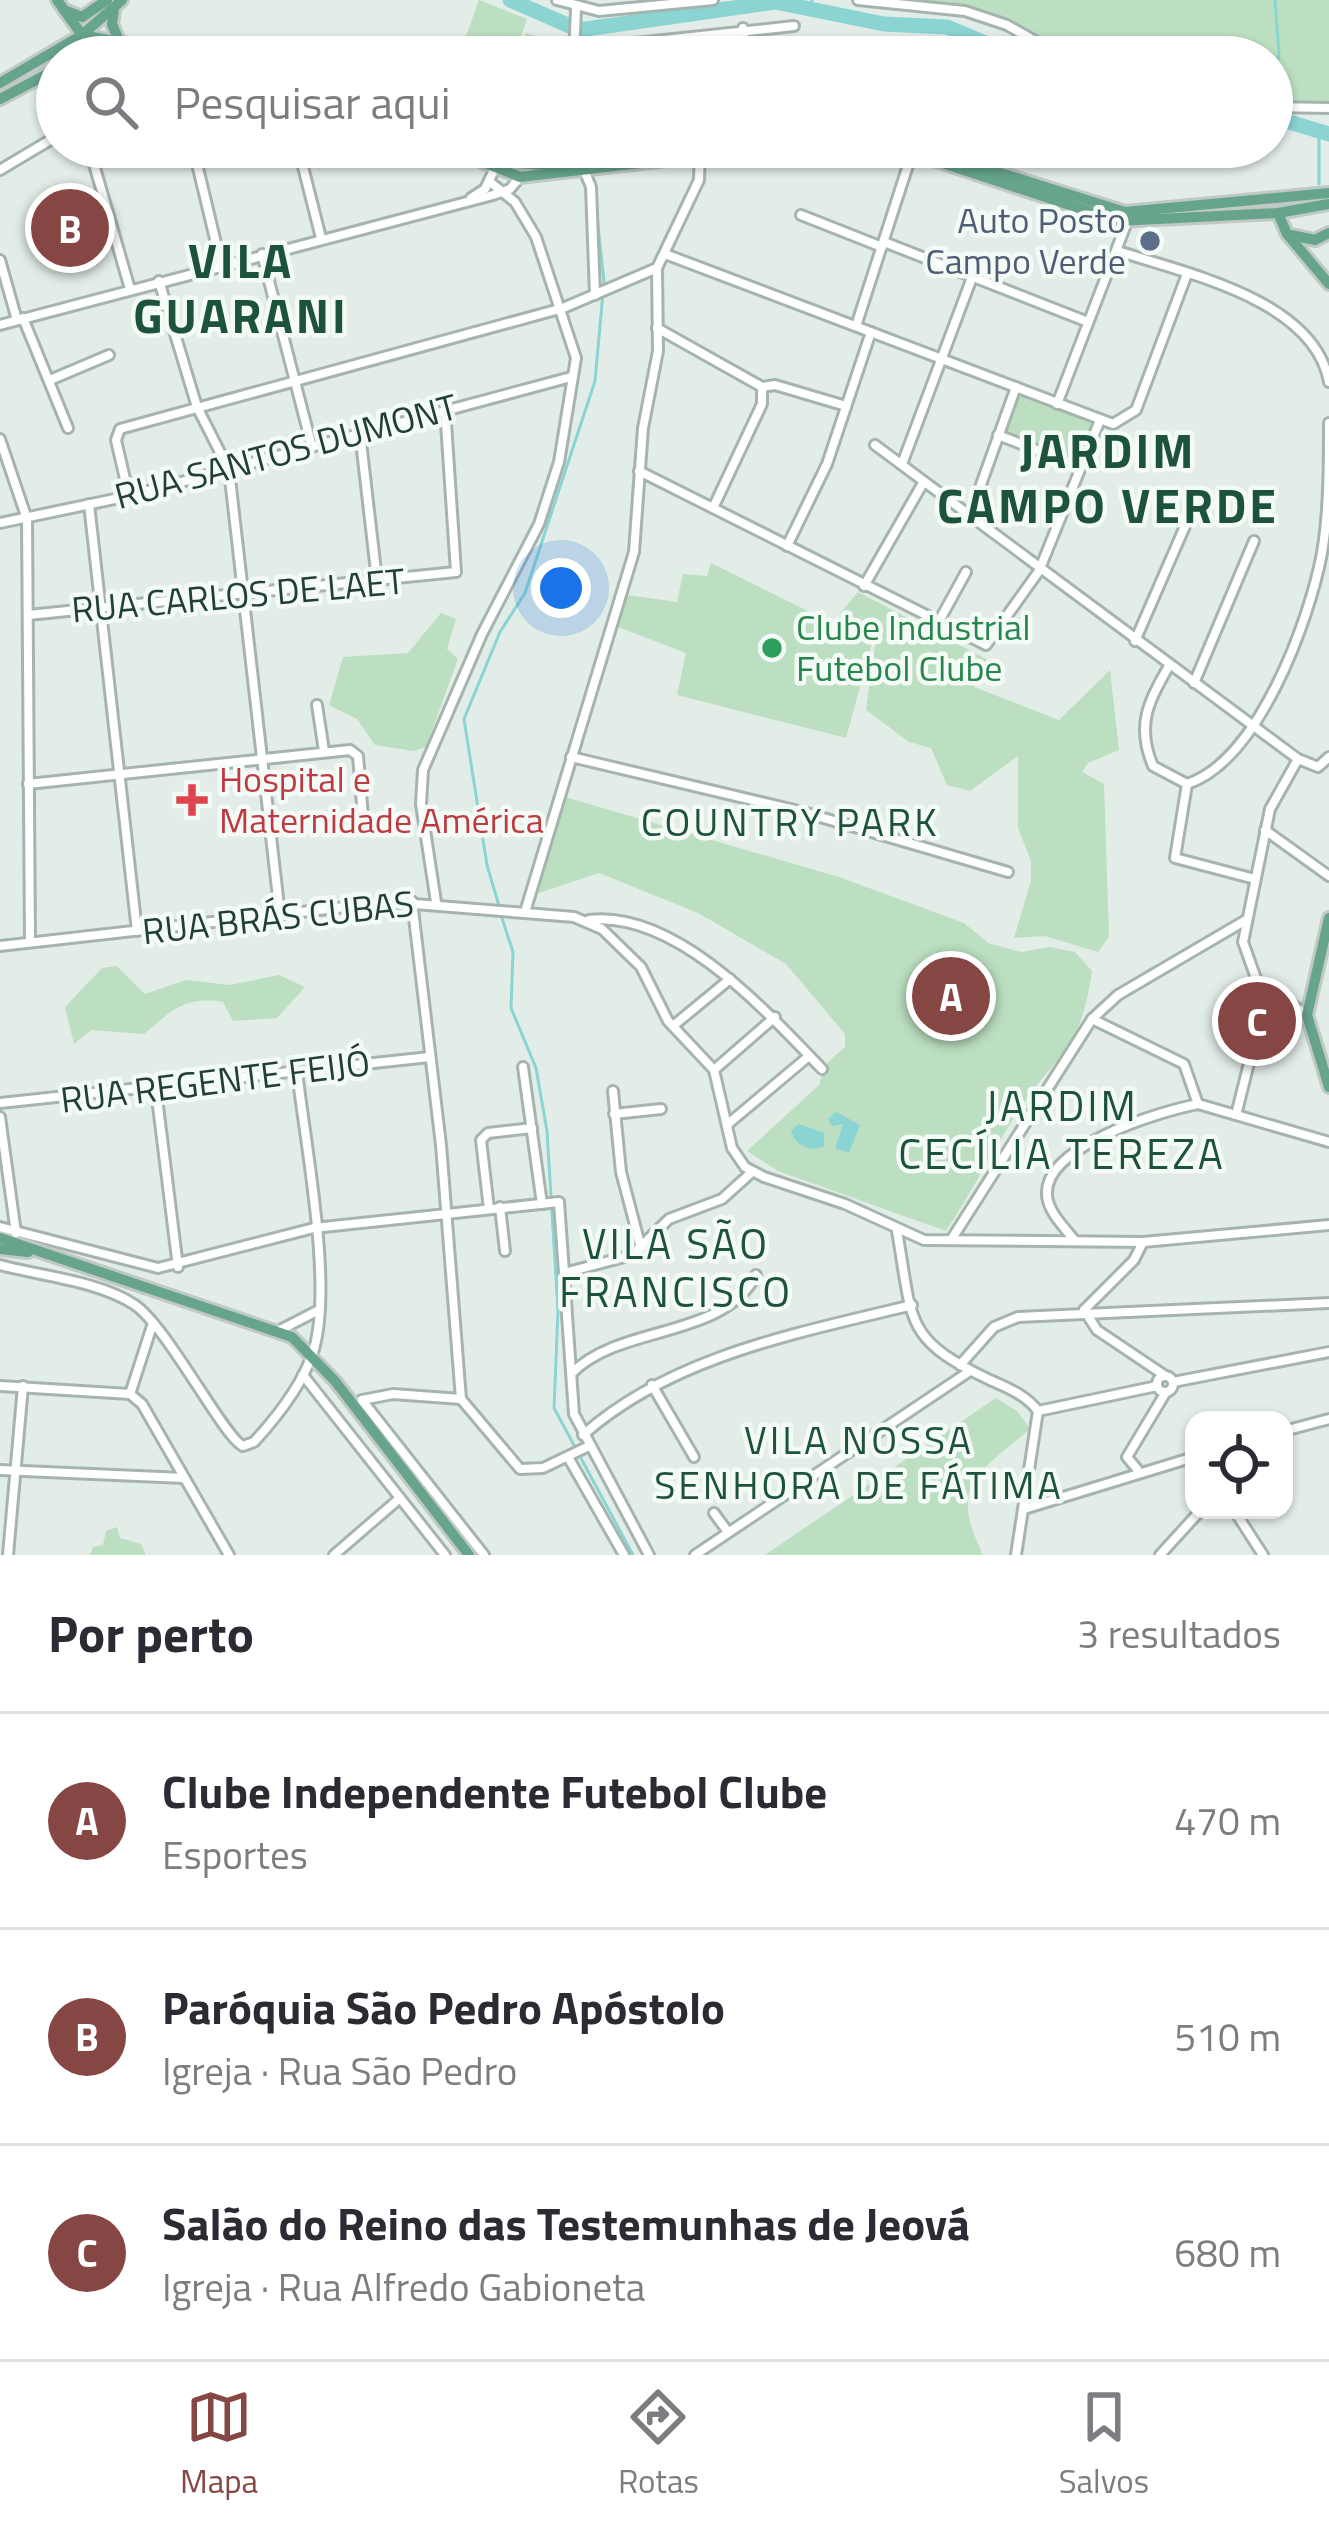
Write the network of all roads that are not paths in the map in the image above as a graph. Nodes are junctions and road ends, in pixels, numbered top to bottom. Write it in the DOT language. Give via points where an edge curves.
graph roads {
  1 [pos="557,0"];
  2 [pos="713,0"];
  3 [pos="858,0"];
  4 [pos="698,1"];
  5 [pos="114,2"];
  6 [pos="62,8"];
  7 [pos="575,14"];
  8 [pos="794,26"];
  9 [pos="743,28"];
  10 [pos="82,35"];
  11 [pos="116,36"];
  12 [pos="572,36"];
  13 [pos="682,36"];
  14 [pos="744,36"];
  15 [pos="1026,36"];
  16 [pos="36,61"];
  17 [pos="36,81"];
  18 [pos="0,83"];
  19 [pos="0,99"];
  20 [pos="1293,107"];
  21 [pos="1329,108"];
  22 [pos="36,149"];
  23 [pos="94,168"];
  24 [pos="198,168"];
  25 [pos="303,168"];
  26 [pos="479,168"];
  27 [pos="527,168"];
  28 [pos="580,168"];
  29 [pos="593,168"];
  30 [pos="699,168"];
  31 [pos="909,168"];
  32 [pos="971,168"];
  33 [pos="979,168"];
  34 [pos="0,170"];
  35 [pos="492,176"];
  36 [pos="520,177"];
  37 [pos="505,192"];
  38 [pos="1329,194"];
  39 [pos="1307,196"];
  40 [pos="464,201"];
  41 [pos="1329,204"];
  42 [pos="801,214"];
  43 [pos="1278,214"];
  44 [pos="1127,222"];
  45 [pos="1329,233"];
  46 [pos="1287,234"];
  47 [pos="321,238"];
  48 [pos="883,244"];
  49 [pos="1118,251"];
  50 [pos="262,254"];
  51 [pos="665,254"];
  52 [pos="1327,256"];
  53 [pos="0,260"];
  54 [pos="220,264"];
  55 [pos="657,268"];
  56 [pos="1319,272"];
  57 [pos="1187,274"];
  58 [pos="973,275"];
  59 [pos="640,276"];
  60 [pos="159,281"];
  61 [pos="1329,284"];
  62 [pos="130,290"];
  63 [pos="654,291"];
  64 [pos="597,295"];
  65 [pos="563,308"];
  66 [pos="20,319"];
  67 [pos="1088,322"];
  68 [pos="0,325"];
  69 [pos="856,326"];
  70 [pos="657,328"];
  71 [pos="871,332"];
  72 [pos="109,355"];
  73 [pos="942,359"];
  74 [pos="571,376"];
  75 [pos="50,380"];
  76 [pos="1329,382"];
  77 [pos="296,383"];
  78 [pos="762,387"];
  79 [pos="1016,387"];
  80 [pos="1057,404"];
  81 [pos="846,406"];
  82 [pos="196,407"];
  83 [pos="445,407"];
  84 [pos="1100,420"];
  85 [pos="1329,423"];
  86 [pos="68,428"];
  87 [pos="360,433"];
  88 [pos="998,435"];
  89 [pos="0,440"];
  90 [pos="875,445"];
  91 [pos="311,447"];
  92 [pos="902,464"];
  93 [pos="1081,467"];
  94 [pos="229,470"];
  95 [pos="640,471"];
  96 [pos="923,483"];
  97 [pos="130,496"];
  98 [pos="89,505"];
  99 [pos="712,508"];
  100 [pos="1189,517"];
  101 [pos="969,518"];
  102 [pos="27,519"];
  103 [pos="0,523"];
  104 [pos="1254,541"];
  105 [pos="787,546"];
  106 [pos="1039,571"];
  107 [pos="966,572"];
  108 [pos="377,580"];
  109 [pos="864,586"];
  110 [pos="243,590"];
  111 [pos="101,607"];
  112 [pos="28,615"];
  113 [pos="938,623"];
  114 [pos="1135,640"];
  115 [pos="1169,666"];
  116 [pos="1194,684"];
  117 [pos="317,706"];
  118 [pos="1254,726"];
  119 [pos="324,752"];
  120 [pos="260,757"];
  121 [pos="571,757"];
  122 [pos="1329,757"];
  123 [pos="1298,759"];
  124 [pos="120,774"];
  125 [pos="28,784"];
  126 [pos="1187,784"];
  127 [pos="364,829"];
  128 [pos="1264,830"];
  129 [pos="1008,872"];
  130 [pos="1329,876"];
  131 [pos="1255,879"];
  132 [pos="412,901"];
  133 [pos="436,902"];
  134 [pos="522,912"];
  135 [pos="280,915"];
  136 [pos="1329,918"];
  137 [pos="588,920"];
  138 [pos="1246,920"];
  139 [pos="137,931"];
  140 [pos="30,943"];
  141 [pos="0,946"];
  142 [pos="730,979"];
  143 [pos="1307,1010"];
  144 [pos="775,1017"];
  145 [pos="1092,1019"];
  146 [pos="673,1026"];
  147 [pos="1253,1047"];
  148 [pos="809,1056"];
  149 [pos="430,1057"];
  150 [pos="523,1067"];
  151 [pos="822,1069"];
  152 [pos="715,1070"];
  153 [pos="297,1071"];
  154 [pos="1329,1087"];
  155 [pos="156,1090"];
  156 [pos="614,1091"];
  157 [pos="0,1103"];
  158 [pos="1198,1104"];
  159 [pos="661,1109"];
  160 [pos="614,1114"];
  161 [pos="1236,1115"];
  162 [pos="0,1118"];
  163 [pos="727,1125"];
  164 [pos="532,1128"];
  165 [pos="1329,1142"];
  166 [pos="752,1172"];
  167 [pos="551,1204"];
  168 [pos="500,1208"];
  169 [pos="489,1209"];
  170 [pos="447,1214"];
  171 [pos="1329,1225"];
  172 [pos="0,1227"];
  173 [pos="314,1228"];
  174 [pos="896,1230"];
  175 [pos="14,1231"];
  176 [pos="0,1238"];
  177 [pos="950,1240"];
  178 [pos="1076,1241"];
  179 [pos="1143,1242"];
  180 [pos="0,1249"];
  181 [pos="642,1250"];
  182 [pos="505,1251"];
  183 [pos="28,1252"];
  184 [pos="0,1265"];
  185 [pos="178,1267"];
  186 [pos="31,1273"];
  187 [pos="564,1273"];
  188 [pos="757,1275"];
  189 [pos="1329,1303"];
  190 [pos="912,1306"];
  191 [pos="319,1310"];
  192 [pos="1084,1310"];
  193 [pos="152,1324"];
  194 [pos="280,1330"];
  195 [pos="1329,1352"];
  196 [pos="312,1355"];
  197 [pos="960,1365"];
  198 [pos="971,1370"];
  199 [pos="571,1374"];
  200 [pos="303,1375"];
  201 [pos="1169,1379"];
  202 [pos="0,1385"];
  203 [pos="652,1385"];
  204 [pos="23,1387"];
  205 [pos="1161,1389"];
  206 [pos="130,1394"];
  207 [pos="461,1399"];
  208 [pos="358,1402"];
  209 [pos="1037,1411"];
  210 [pos="1329,1419"];
  211 [pos="1293,1429"];
  212 [pos="582,1436"];
  213 [pos="577,1453"];
  214 [pos="694,1457"];
  215 [pos="1185,1459"];
  216 [pos="0,1470"];
  217 [pos="1140,1470"];
  218 [pos="18,1471"];
  219 [pos="186,1478"];
  220 [pos="400,1498"];
  221 [pos="1024,1510"];
  222 [pos="714,1513"];
  223 [pos="1193,1519"];
  224 [pos="1240,1519"];
  225 [pos="728,1532"];
  226 [pos="648,1553"];
  227 [pos="8,1555"];
  228 [pos="229,1555"];
  229 [pos="334,1555"];
  230 [pos="446,1555"];
  231 [pos="469,1555"];
  232 [pos="484,1555"];
  233 [pos="624,1555"];
  234 [pos="695,1555"];
  235 [pos="1016,1555"];
  236 [pos="1160,1555"];
  237 [pos="1263,1555"];
  1 -- 7 [label="street"];
  2 -- 4 [label="street"];
  3 -- 15 [label="street" via="965,10"];
  4 -- 7 [label="street"];
  5 -- 6 [label="main road" via="82,17"];
  5 -- 10 [label="main road"];
  5 -- 11 [label="main road"];
  6 -- 10 [label="main road"];
  7 -- 12 [label="street"];
  8 -- 9 [label="street"];
  9 -- 13 [label="street"];
  9 -- 14 [label="street"];
  16 -- 18 [label="main road"];
  17 -- 19 [label="main road"];
  20 -- 21 [label="street"];
  22 -- 34 [label="street"];
  23 -- 62 [label="street"];
  24 -- 54 [label="street"];
  25 -- 47 [label="street"];
  26 -- 35 [label="main road"];
  27 -- 35 [label="main road"];
  28 -- 36 [label="main road"];
  29 -- 64 [label="street"];
  30 -- 51 [label="street"];
  31 -- 48 [label="street"];
  32 -- 44 [label="main road"];
  33 -- 39 [label="main road" via="1125,212"];
  35 -- 36 [label="main road"];
  35 -- 37 [label="street"];
  35 -- 40 [label="street"];
  36 -- 37 [label="street"];
  37 -- 40 [label="street"];
  37 -- 65 [label="street" via="536,237"];
  38 -- 39 [label="main road"];
  39 -- 43 [label="main road" via="1284,202"];
  40 -- 47 [label="street"];
  41 -- 43 [label="main road"];
  42 -- 48 [label="street"];
  43 -- 44 [label="main road"];
  43 -- 46 [label="main road"];
  44 -- 49 [label="street"];
  45 -- 46 [label="main road"];
  46 -- 56 [label="main road"];
  47 -- 50 [label="street"];
  48 -- 58 [label="street"];
  48 -- 69 [label="street"];
  49 -- 57 [label="street"];
  49 -- 67 [label="street"];
  50 -- 54 [label="street"];
  50 -- 77 [label="street"];
  51 -- 55 [label="street"];
  51 -- 69 [label="street"];
  52 -- 56 [label="main road"];
  53 -- 66 [label="street"];
  54 -- 60 [label="street"];
  55 -- 59 [label="street"];
  55 -- 63 [label="street"];
  56 -- 61 [label="main road"];
  57 -- 76 [label="street" via="1254,296 1313,348"];
  57 -- 84 [label="street" via="1136,410 1120,423"];
  58 -- 67 [label="street"];
  58 -- 73 [label="street"];
  59 -- 63 [label="street"];
  59 -- 64 [label="street"];
  60 -- 62 [label="street"];
  60 -- 82 [label="street"];
  62 -- 66 [label="street"];
  63 -- 70 [label="street"];
  64 -- 65 [label="street"];
  65 -- 74 [label="street" via="575,349"];
  65 -- 77 [label="street"];
  66 -- 68 [label="street"];
  66 -- 75 [label="street"];
  67 -- 80 [label="street"];
  69 -- 71 [label="street"];
  70 -- 78 [label="street"];
  70 -- 95 [label="street"];
  71 -- 73 [label="street"];
  71 -- 81 [label="street"];
  72 -- 75 [label="street"];
  73 -- 79 [label="street"];
  73 -- 92 [label="street"];
  74 -- 83 [label="street, RUA SANTOS DUMONT"];
  74 -- 133 [label="street" via="559,462 539,524 423,770"];
  75 -- 86 [label="street"];
  77 -- 82 [label="street"];
  77 -- 91 [label="street"];
  78 -- 81 [label="street"];
  78 -- 99 [label="street" via="762,404"];
  79 -- 80 [label="street"];
  79 -- 88 [label="street"];
  80 -- 84 [label="street"];
  81 -- 105 [label="street"];
  82 -- 94 [label="street"];
  82 -- 97 [label="street" via="120,429"];
  83 -- 87 [label="street, RUA SANTOS DUMONT"];
  83 -- 108 [label="street, RUA CARLOS DE LAET" via="459,563 448,575"];
  84 -- 93 [label="street"];
  85 -- 118 [label="street" via="1318,572"];
  87 -- 91 [label="street, RUA SANTOS DUMONT"];
  87 -- 108 [label="street"];
  88 -- 93 [label="street"];
  88 -- 101 [label="street"];
  89 -- 102 [label="street"];
  90 -- 92 [label="street"];
  91 -- 94 [label="street, RUA SANTOS DUMONT"];
  92 -- 96 [label="street"];
  93 -- 106 [label="street"];
  94 -- 97 [label="street, RUA SANTOS DUMONT"];
  94 -- 110 [label="street"];
  95 -- 99 [label="street"];
  95 -- 121 [label="street" via="634,552"];
  96 -- 101 [label="street"];
  96 -- 109 [label="street"];
  97 -- 98 [label="street, RUA SANTOS DUMONT"];
  98 -- 102 [label="street, RUA SANTOS DUMONT"];
  98 -- 111 [label="street"];
  99 -- 105 [label="street"];
  100 -- 114 [label="street"];
  101 -- 106 [label="street"];
  102 -- 103 [label="street, RUA SANTOS DUMONT"];
  102 -- 112 [label="street"];
  104 -- 116 [label="street"];
  105 -- 109 [label="street"];
  106 -- 113 [label="street" via="989,643"];
  106 -- 114 [label="street"];
  107 -- 113 [label="street"];
  108 -- 110 [label="street, RUA CARLOS DE LAET"];
  109 -- 113 [label="street"];
  110 -- 111 [label="street, RUA CARLOS DE LAET"];
  110 -- 120 [label="street"];
  111 -- 112 [label="street, RUA CARLOS DE LAET"];
  111 -- 124 [label="street"];
  112 -- 125 [label="street"];
  114 -- 115 [label="street"];
  115 -- 116 [label="street"];
  115 -- 126 [label="street" via="1148,700 1144,737 1153,766"];
  116 -- 118 [label="street"];
  117 -- 119 [label="street"];
  118 -- 123 [label="street"];
  118 -- 126 [label="street" via="1228,761"];
  119 -- 120 [label="street"];
  119 -- 127 [label="street" via="358,756"];
  120 -- 124 [label="street"];
  120 -- 135 [label="street"];
  121 -- 129 [label="street"];
  121 -- 134 [label="street"];
  122 -- 123 [label="street" via="1318,767"];
  123 -- 128 [label="street"];
  124 -- 125 [label="street"];
  124 -- 139 [label="street"];
  125 -- 140 [label="street"];
  126 -- 131 [label="street" via="1175,858"];
  128 -- 130 [label="street"];
  128 -- 131 [label="street"];
  131 -- 138 [label="street"];
  132 -- 133 [label="street, RUA BRÁS CUBAS"];
  132 -- 135 [label="street, RUA BRÁS CUBAS"];
  132 -- 149 [label="street"];
  133 -- 134 [label="street, RUA BRÁS CUBAS"];
  134 -- 137 [label="street, RUA BRÁS CUBAS"];
  135 -- 139 [label="street, RUA BRÁS CUBAS"];
  136 -- 143 [label="main road"];
  137 -- 142 [label="street, RUA BRÁS CUBAS" via="652,934"];
  137 -- 146 [label="street" via="641,967"];
  138 -- 143 [label="street" via="1245,960 1257,981 1286,1005"];
  138 -- 145 [label="street" via="1118,995"];
  139 -- 140 [label="street, RUA BRÁS CUBAS"];
  140 -- 141 [label="street, RUA BRÁS CUBAS"];
  142 -- 144 [label="street, RUA BRÁS CUBAS"];
  142 -- 146 [label="street"];
  143 -- 154 [label="main road"];
  144 -- 148 [label="street, RUA BRÁS CUBAS"];
  144 -- 152 [label="street"];
  145 -- 158 [label="street" via="1184,1064"];
  145 -- 177 [label="street"];
  146 -- 152 [label="street"];
  147 -- 161 [label="street"];
  148 -- 151 [label="street, RUA BRÁS CUBAS"];
  148 -- 163 [label="street"];
  149 -- 153 [label="street, RUA REGENTE FEIJÓ"];
  149 -- 170 [label="street"];
  150 -- 164 [label="street"];
  152 -- 163 [label="street"];
  153 -- 155 [label="street, RUA REGENTE FEIJÓ"];
  153 -- 173 [label="street"];
  155 -- 157 [label="street, RUA REGENTE FEIJÓ"];
  155 -- 185 [label="street"];
  156 -- 160 [label="street"];
  158 -- 161 [label="street"];
  158 -- 178 [label="street" via="1150,1114 1070,1157 1048,1187 1048,1201"];
  159 -- 160 [label="street"];
  160 -- 181 [label="street"];
  161 -- 165 [label="street"];
  162 -- 175 [label="street"];
  163 -- 166 [label="street" via="732,1148"];
  164 -- 167 [label="street"];
  164 -- 169 [label="street" via="481,1140"];
  166 -- 174 [label="street"];
  166 -- 181 [label="street" via="722,1199 669,1219"];
  167 -- 168 [label="street"];
  167 -- 187 [label="street"];
  168 -- 169 [label="street"];
  168 -- 182 [label="street"];
  169 -- 170 [label="street"];
  170 -- 173 [label="street"];
  170 -- 207 [label="street"];
  171 -- 179 [label="street"];
  172 -- 175 [label="street"];
  173 -- 185 [label="street"];
  173 -- 191 [label="street"];
  174 -- 177 [label="street"];
  174 -- 190 [label="street"];
  175 -- 183 [label="street"];
  175 -- 185 [label="street" via="136,1264"];
  176 -- 183 [label="main road"];
  177 -- 178 [label="street"];
  178 -- 179 [label="street"];
  179 -- 192 [label="street"];
  180 -- 183 [label="main road"];
  181 -- 187 [label="street"];
  183 -- 186 [label="street"];
  183 -- 194 [label="main road"];
  184 -- 186 [label="street"];
  186 -- 193 [label="street" via="119,1298"];
  187 -- 199 [label="street"];
  188 -- 199 [label="street" via="727,1305 600,1351"];
  189 -- 192 [label="street"];
  190 -- 197 [label="street" via="924,1341"];
  190 -- 203 [label="street"];
  191 -- 194 [label="street"];
  191 -- 196 [label="street"];
  192 -- 197 [label="street" via="1006,1321"];
  192 -- 201 [label="street" via="1097,1330"];
  193 -- 200 [label="street" via="239,1444 254,1442"];
  193 -- 206 [label="street"];
  194 -- 196 [label="main road"];
  195 -- 201 [label="street"];
  196 -- 200 [label="street"];
  196 -- 208 [label="main road"];
  197 -- 198 [label="street"];
  198 -- 209 [label="street"];
  198 -- 225 [label="street"];
  199 -- 212 [label="street"];
  200 -- 220 [label="street"];
  201 -- 205 [label="street"];
  201 -- 205 [label="street"];
  202 -- 204 [label="street"];
  203 -- 212 [label="street"];
  203 -- 214 [label="street"];
  204 -- 206 [label="street"];
  204 -- 218 [label="street"];
  205 -- 209 [label="street"];
  205 -- 217 [label="street" via="1127,1457"];
  206 -- 219 [label="street"];
  207 -- 208 [label="street" via="394,1394"];
  207 -- 213 [label="street" via="520,1469"];
  208 -- 231 [label="main road"];
  208 -- 232 [label="street"];
  209 -- 221 [label="street"];
  210 -- 211 [label="street"];
  212 -- 213 [label="street"];
  213 -- 226 [label="street"];
  213 -- 233 [label="street"];
  215 -- 217 [label="street"];
  216 -- 218 [label="street"];
  217 -- 221 [label="street"];
  218 -- 219 [label="street"];
  218 -- 227 [label="street"];
  219 -- 228 [label="street"];
  220 -- 229 [label="street"];
  220 -- 230 [label="street"];
  221 -- 235 [label="street"];
  222 -- 225 [label="street"];
  223 -- 236 [label="street"];
  224 -- 237 [label="street"];
  225 -- 234 [label="street"];
}
